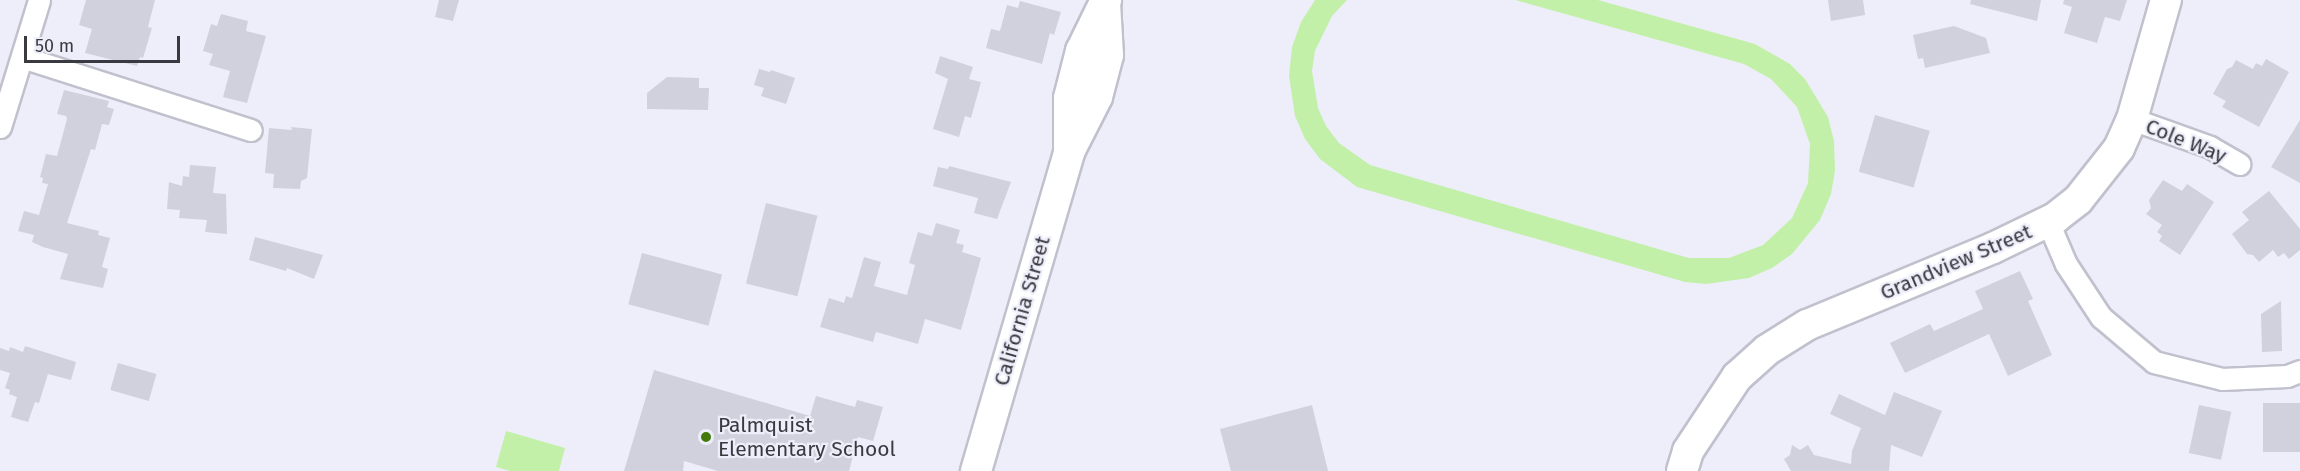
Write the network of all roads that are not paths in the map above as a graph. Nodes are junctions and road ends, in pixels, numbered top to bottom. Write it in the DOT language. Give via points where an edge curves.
graph roads {
  1 [pos="39,0"];
  2 [pos="2166,0"];
  3 [pos="1105,2"];
  4 [pos="22,57"];
  5 [pos="2132,119"];
  6 [pos="0,128"];
  7 [pos="251,130"];
  8 [pos="2240,164"];
  9 [pos="2048,222"];
  10 [pos="2300,371"];
  11 [pos="976,471"];
  12 [pos="1682,471"];
  1 -- 4 [label="street"];
  2 -- 5 [label="main road, Grandview Street"];
  3 -- 11 [label="main road, California Street" via="1081,51 1069,98 1069,152"];
  4 -- 6 [label="street"];
  4 -- 7 [label="street"];
  5 -- 8 [label="street, Cole Way" via="2210,147"];
  5 -- 9 [label="main road, Grandview Street" via="2119,148 2078,200"];
  9 -- 10 [label="street" via="2066,264 2101,317 2154,362 2222,379 2287,376"];
  9 -- 12 [label="main road, Grandview Street" via="1807,325 1767,350 1737,377 1688,451"];
}
